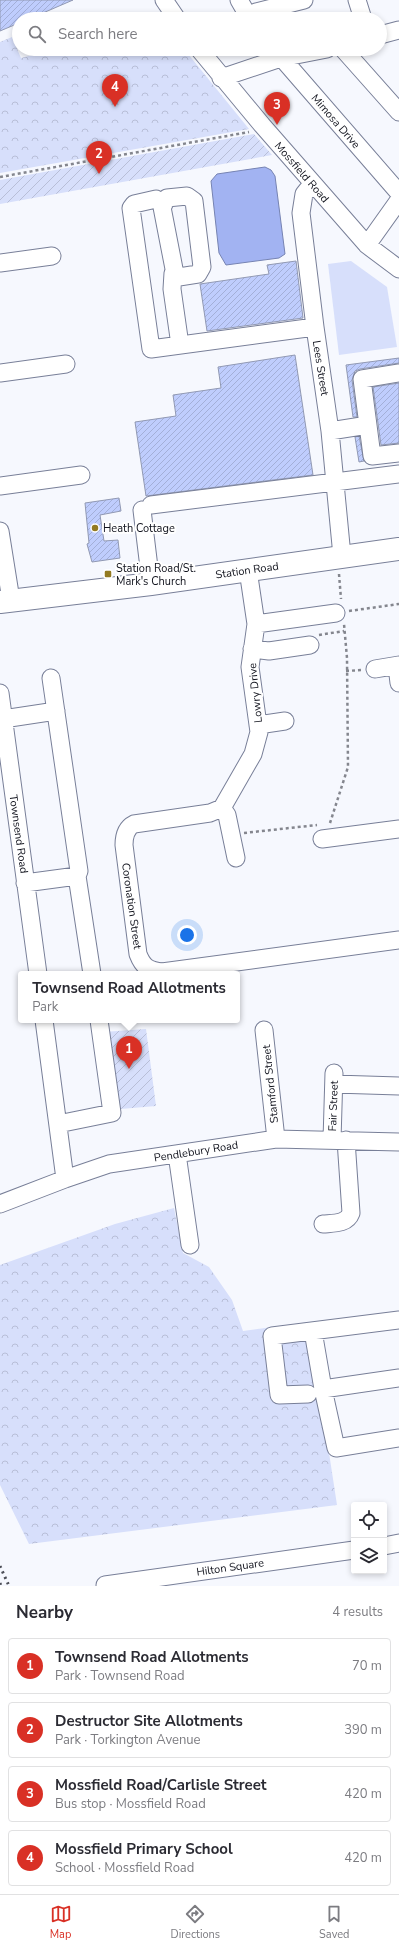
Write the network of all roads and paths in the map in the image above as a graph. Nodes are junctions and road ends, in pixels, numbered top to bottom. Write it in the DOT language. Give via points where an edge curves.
graph roads {
  1 [pos="164,0"];
  2 [pos="239,0"];
  3 [pos="304,0"];
  4 [pos="357,0"];
  5 [pos="172,12"];
  6 [pos="246,12"];
  7 [pos="256,12"];
  8 [pos="361,12"];
  9 [pos="399,30"];
  10 [pos="387,33"];
  11 [pos="204,56"];
  12 [pos="272,56"];
  13 [pos="279,56"];
  14 [pos="349,56"];
  15 [pos="221,78"];
  16 [pos="399,112"];
  17 [pos="262,125"];
  18 [pos="0,177"];
  19 [pos="312,184"];
  20 [pos="399,193"];
  21 [pos="399,200"];
  22 [pos="163,206"];
  23 [pos="367,246"];
  24 [pos="52,256"];
  25 [pos="0,263"];
  26 [pos="399,269"];
  27 [pos="173,273"];
  28 [pos="315,327"];
  29 [pos="180,345"];
  30 [pos="399,363"];
  31 [pos="66,364"];
  32 [pos="0,373"];
  33 [pos="399,373"];
  34 [pos="362,379"];
  35 [pos="368,425"];
  36 [pos="330,431"];
  37 [pos="399,453"];
  38 [pos="399,474"];
  39 [pos="81,475"];
  40 [pos="335,482"];
  41 [pos="0,486"];
  42 [pos="0,531"];
  43 [pos="399,549"];
  44 [pos="342,556"];
  45 [pos="248,570"];
  46 [pos="339,581"];
  47 [pos="151,584"];
  48 [pos="6,601"];
  49 [pos="399,604"];
  50 [pos="341,612"];
  51 [pos="256,624"];
  52 [pos="310,645"];
  53 [pos="252,649"];
  54 [pos="398,666"];
  55 [pos="375,669"];
  56 [pos="52,678"];
  57 [pos="399,683"];
  58 [pos="0,693"];
  59 [pos="56,711"];
  60 [pos="285,721"];
  61 [pos="258,725"];
  62 [pos="3,729"];
  63 [pos="222,808"];
  64 [pos="399,829"];
  65 [pos="232,835"];
  66 [pos="322,839"];
  67 [pos="236,858"];
  68 [pos="77,876"];
  69 [pos="25,883"];
  70 [pos="399,940"];
  71 [pos="38,971"];
  72 [pos="92,971"];
  73 [pos="151,971"];
  74 [pos="169,971"];
  75 [pos="44,1023"];
  76 [pos="98,1023"];
  77 [pos="264,1030"];
  78 [pos="399,1086"];
  79 [pos="58,1124"];
  80 [pos="276,1139"];
  81 [pos="339,1140"];
  82 [pos="399,1142"];
  83 [pos="177,1154"];
  84 [pos="65,1179"];
  85 [pos="0,1204"];
  86 [pos="323,1224"];
  87 [pos="190,1245"];
  88 [pos="399,1320"];
  89 [pos="318,1330"];
  90 [pos="399,1378"];
  91 [pos="315,1392"];
  92 [pos="399,1438"];
  93 [pos="399,1544"];
  94 [pos="387,1546"];
  95 [pos="351,1550"];
  96 [pos="106,1585"];
  1 -- 5 [label="street"];
  2 -- 6 [label="street"];
  3 -- 7 [label="street"];
  4 -- 8 [label="street"];
  9 -- 10 [label="street"];
  11 -- 15 [label="street, Mossfield Road"];
  12 -- 15 [label="street"];
  13 -- 20 [label="street, Mimosa Drive"];
  14 -- 16 [label="street"];
  15 -- 17 [label="street, Mossfield Road"];
  17 -- 18 [label="path" via="252,131"];
  17 -- 19 [label="street, Mossfield Road"];
  19 -- 23 [label="street, Mossfield Road"];
  19 -- 28 [label="street, Lees Street" via="304,194 301,212"];
  21 -- 23 [label="street"];
  22 -- 27 [label="street"];
  22 -- 27 [label="street" via="167,198 187,196 194,201 202,267 198,274 179,277"];
  22 -- 29 [label="street" via="156,199 137,202 132,208 151,349"];
  23 -- 26 [label="street, Mossfield Road"];
  24 -- 25 [label="street"];
  27 -- 29 [label="street" via="172,289"];
  28 -- 29 [label="street"];
  28 -- 36 [label="street, Lees Street"];
  30 -- 34 [label="street" via="360,368"];
  31 -- 32 [label="street"];
  33 -- 34 [label="street"];
  34 -- 35 [label="street"];
  35 -- 36 [label="street"];
  35 -- 37 [label="street" via="372,456"];
  36 -- 40 [label="street, Lees Street"];
  38 -- 40 [label="street"];
  39 -- 41 [label="street"];
  40 -- 44 [label="street, Lees Street"];
  40 -- 47 [label="street" via="147,508"];
  42 -- 48 [label="street"];
  43 -- 44 [label="main road, Station Road"];
  44 -- 45 [label="main road, Station Road"];
  45 -- 47 [label="main road, Station Road"];
  45 -- 51 [label="street, Lowry Drive"];
  46 -- 50 [label="path"];
  47 -- 48 [label="main road, Station Road"];
  49 -- 50 [label="path"];
  50 -- 51 [label="street"];
  50 -- 65 [label="path" via="347,658 348,767 330,823"];
  51 -- 53 [label="street, Lowry Drive"];
  52 -- 53 [label="street" via="268,651"];
  53 -- 61 [label="street, Lowry Drive" via="250,667"];
  54 -- 55 [label="street"];
  54 -- 57 [label="street"];
  56 -- 59 [label="street"];
  58 -- 62 [label="street, Townsend Road"];
  59 -- 62 [label="street"];
  59 -- 68 [label="street" via="79,871"];
  60 -- 61 [label="street"];
  61 -- 63 [label="street, Lowry Drive" via="253,754"];
  62 -- 69 [label="street, Townsend Road"];
  63 -- 65 [label="street" via="228,815"];
  63 -- 73 [label="street, Coronation Street" via="210,813 134,824 124,836 138,954 146,968"];
  64 -- 66 [label="street"];
  65 -- 67 [label="street"];
  68 -- 69 [label="street"];
  68 -- 72 [label="street"];
  69 -- 71 [label="street, Townsend Road"];
  70 -- 74 [label="street, Coronation Street"];
  75 -- 79 [label="street"];
  76 -- 79 [label="street" via="112,1114"];
  77 -- 80 [label="street, Stamford Street"];
  78 -- 81 [label="street, Fair Street" via="334,1078"];
  79 -- 84 [label="street"];
  80 -- 81 [label="street, Pendlebury Road"];
  80 -- 83 [label="street, Pendlebury Road"];
  81 -- 82 [label="street, Pendlebury Road"];
  81 -- 86 [label="street, Fair Street" via="351,1213 349,1218 342,1222"];
  83 -- 84 [label="street, Pendlebury Road" via="109,1164"];
  83 -- 87 [label="street"];
  84 -- 85 [label="street, Pendlebury Road"];
  88 -- 89 [label="street"];
  89 -- 91 [label="street"];
  89 -- 91 [label="street" via="272,1336 279,1395"];
  90 -- 91 [label="street"];
  91 -- 92 [label="street" via="336,1448"];
  93 -- 94 [label="street"];
  95 -- 96 [label="street, Hilton Square"];
}
